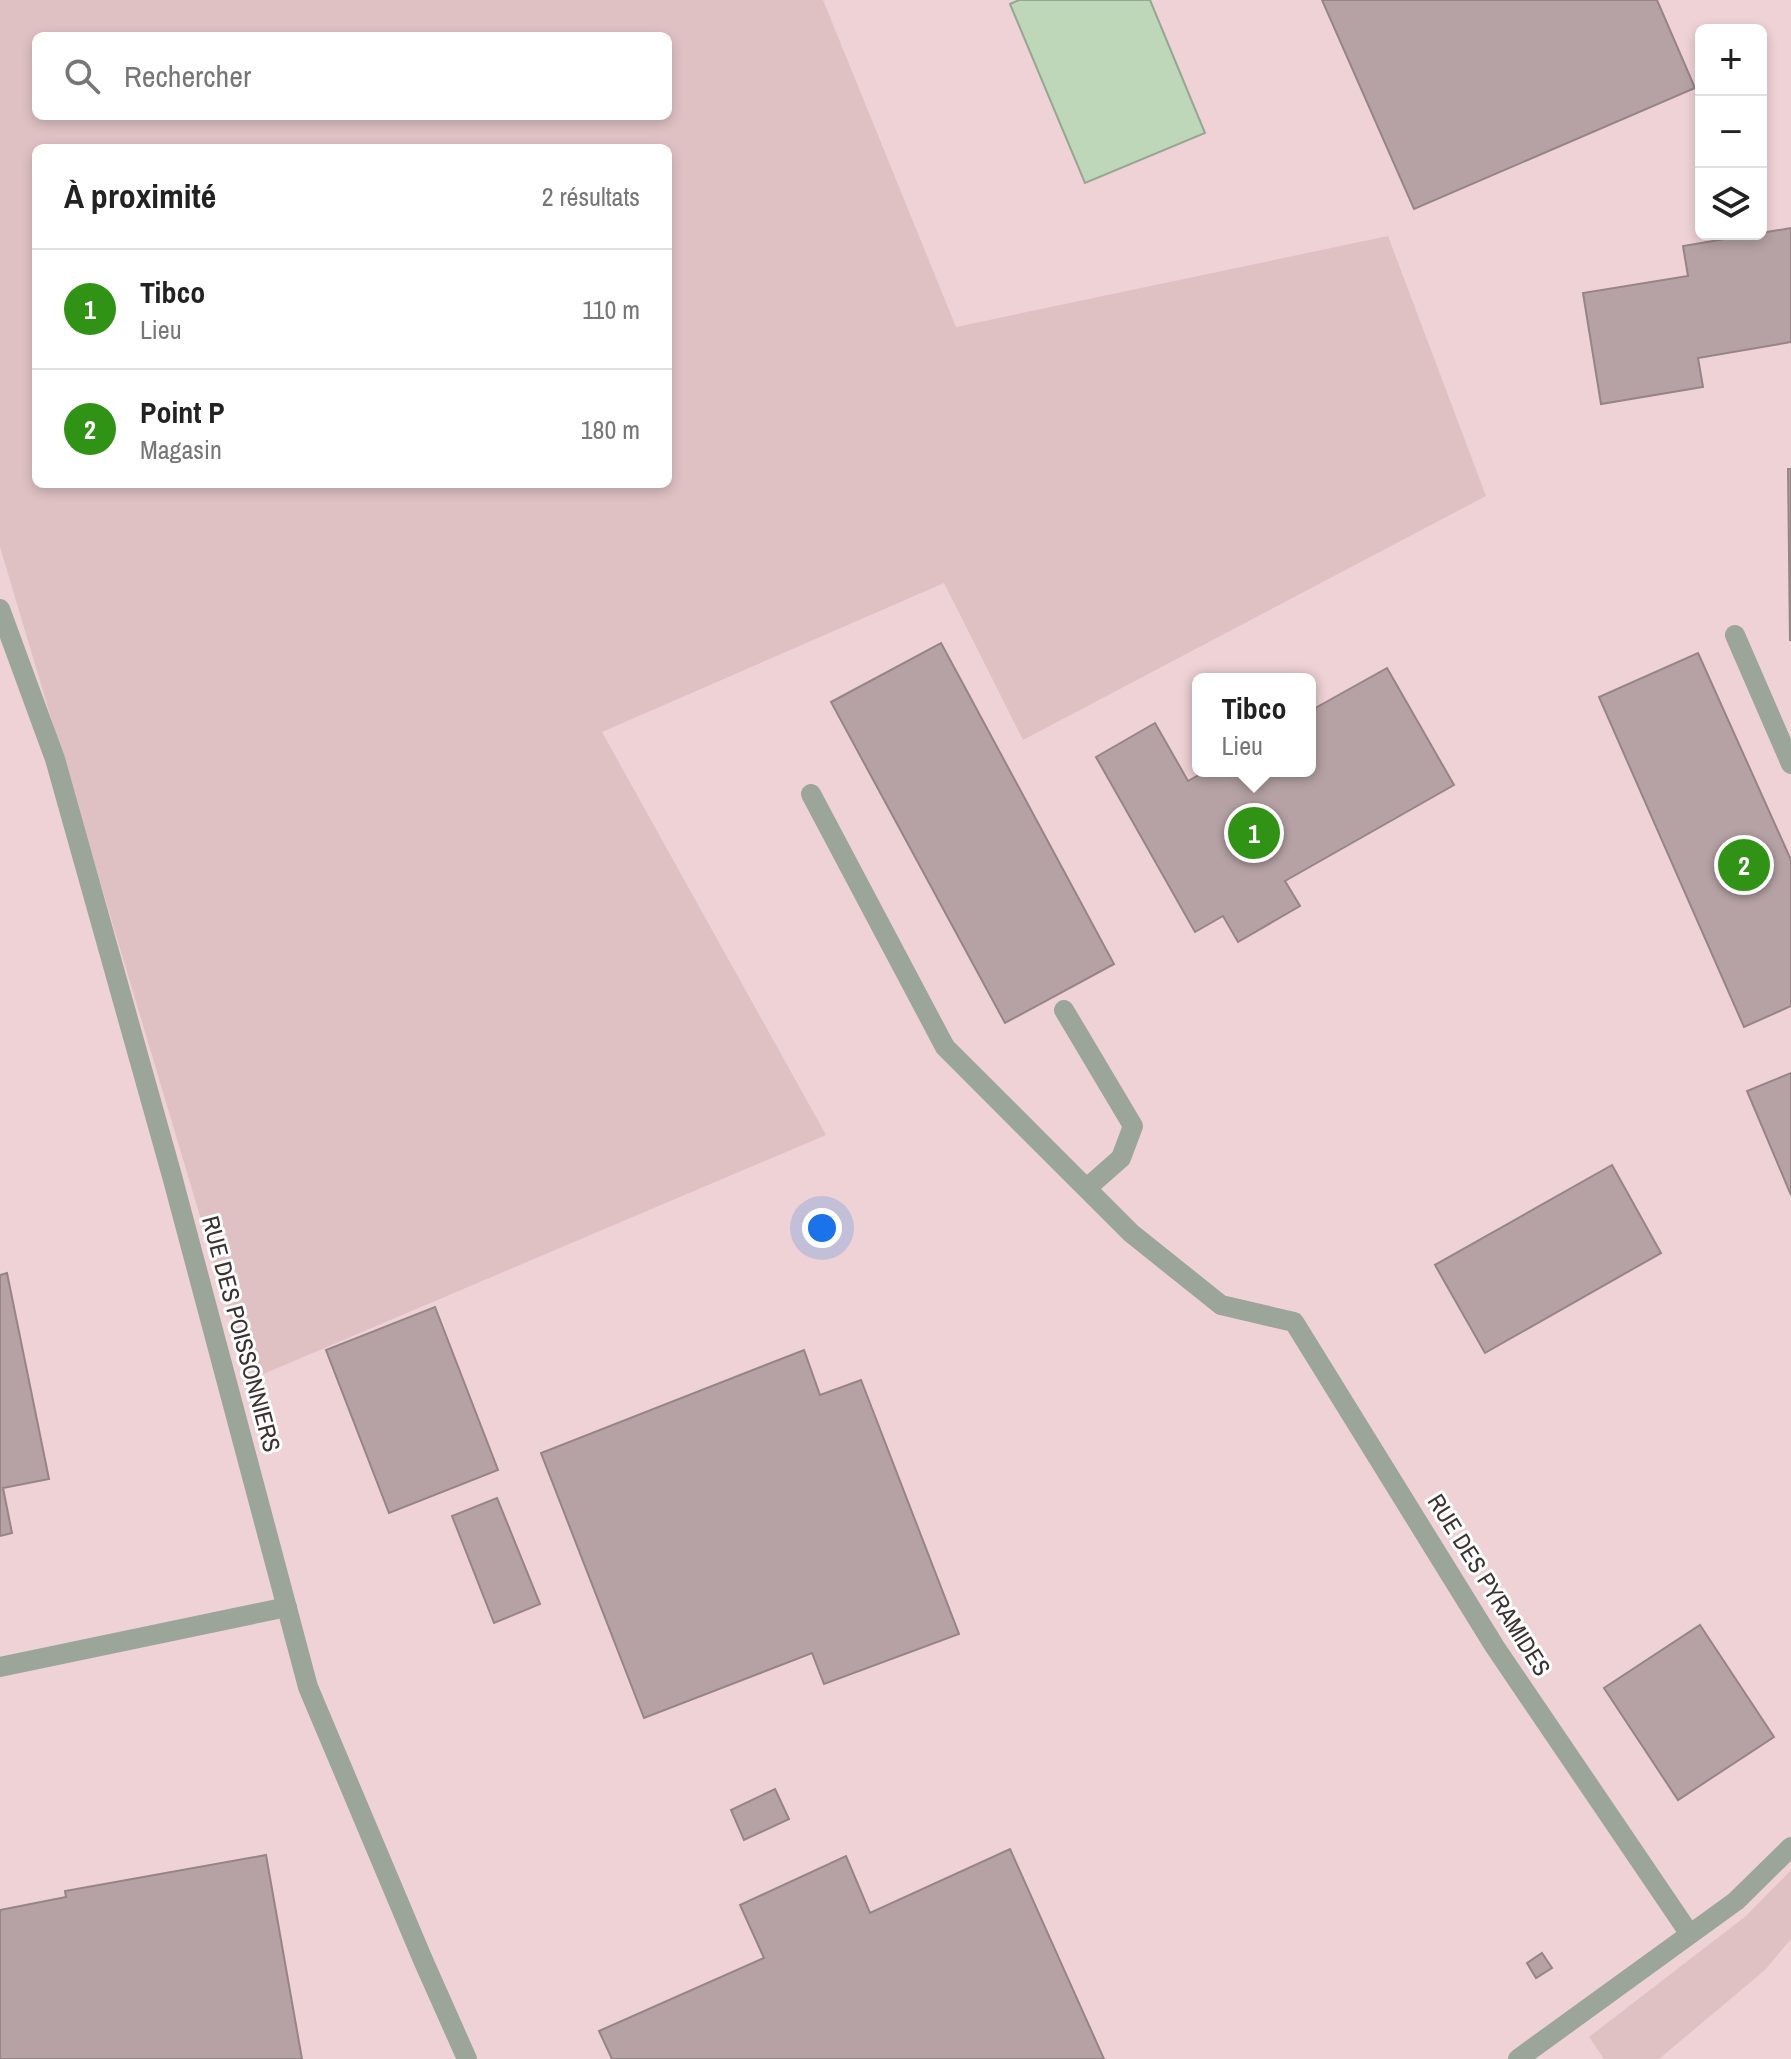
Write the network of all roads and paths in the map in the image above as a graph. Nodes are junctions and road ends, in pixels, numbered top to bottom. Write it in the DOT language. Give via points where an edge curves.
graph roads {
  1 [pos="0,609"];
  2 [pos="1735,635"];
  3 [pos="1791,764"];
  4 [pos="811,794"];
  5 [pos="1064,1010"];
  6 [pos="1087,1188"];
  7 [pos="287,1607"];
  8 [pos="0,1667"];
  9 [pos="1791,1847"];
  10 [pos="1689,1933"];
  11 [pos="467,2059"];
  12 [pos="1518,2059"];
  1 -- 7 [label="street, RUE DES POISSONNIERS" via="55,759"];
  2 -- 3 [label="street"];
  4 -- 6 [label="street" via="945,1047"];
  5 -- 6 [label="street" via="1133,1126 1121,1158"];
  6 -- 10 [label="street, RUE DES PYRAMIDES" via="1131,1233 1221,1305 1294,1322 1495,1647"];
  7 -- 8 [label="street"];
  7 -- 11 [label="street, RUE DES POISSONNIERS" via="308,1687"];
  9 -- 10 [label="street" via="1736,1901"];
  10 -- 12 [label="street"];
}
